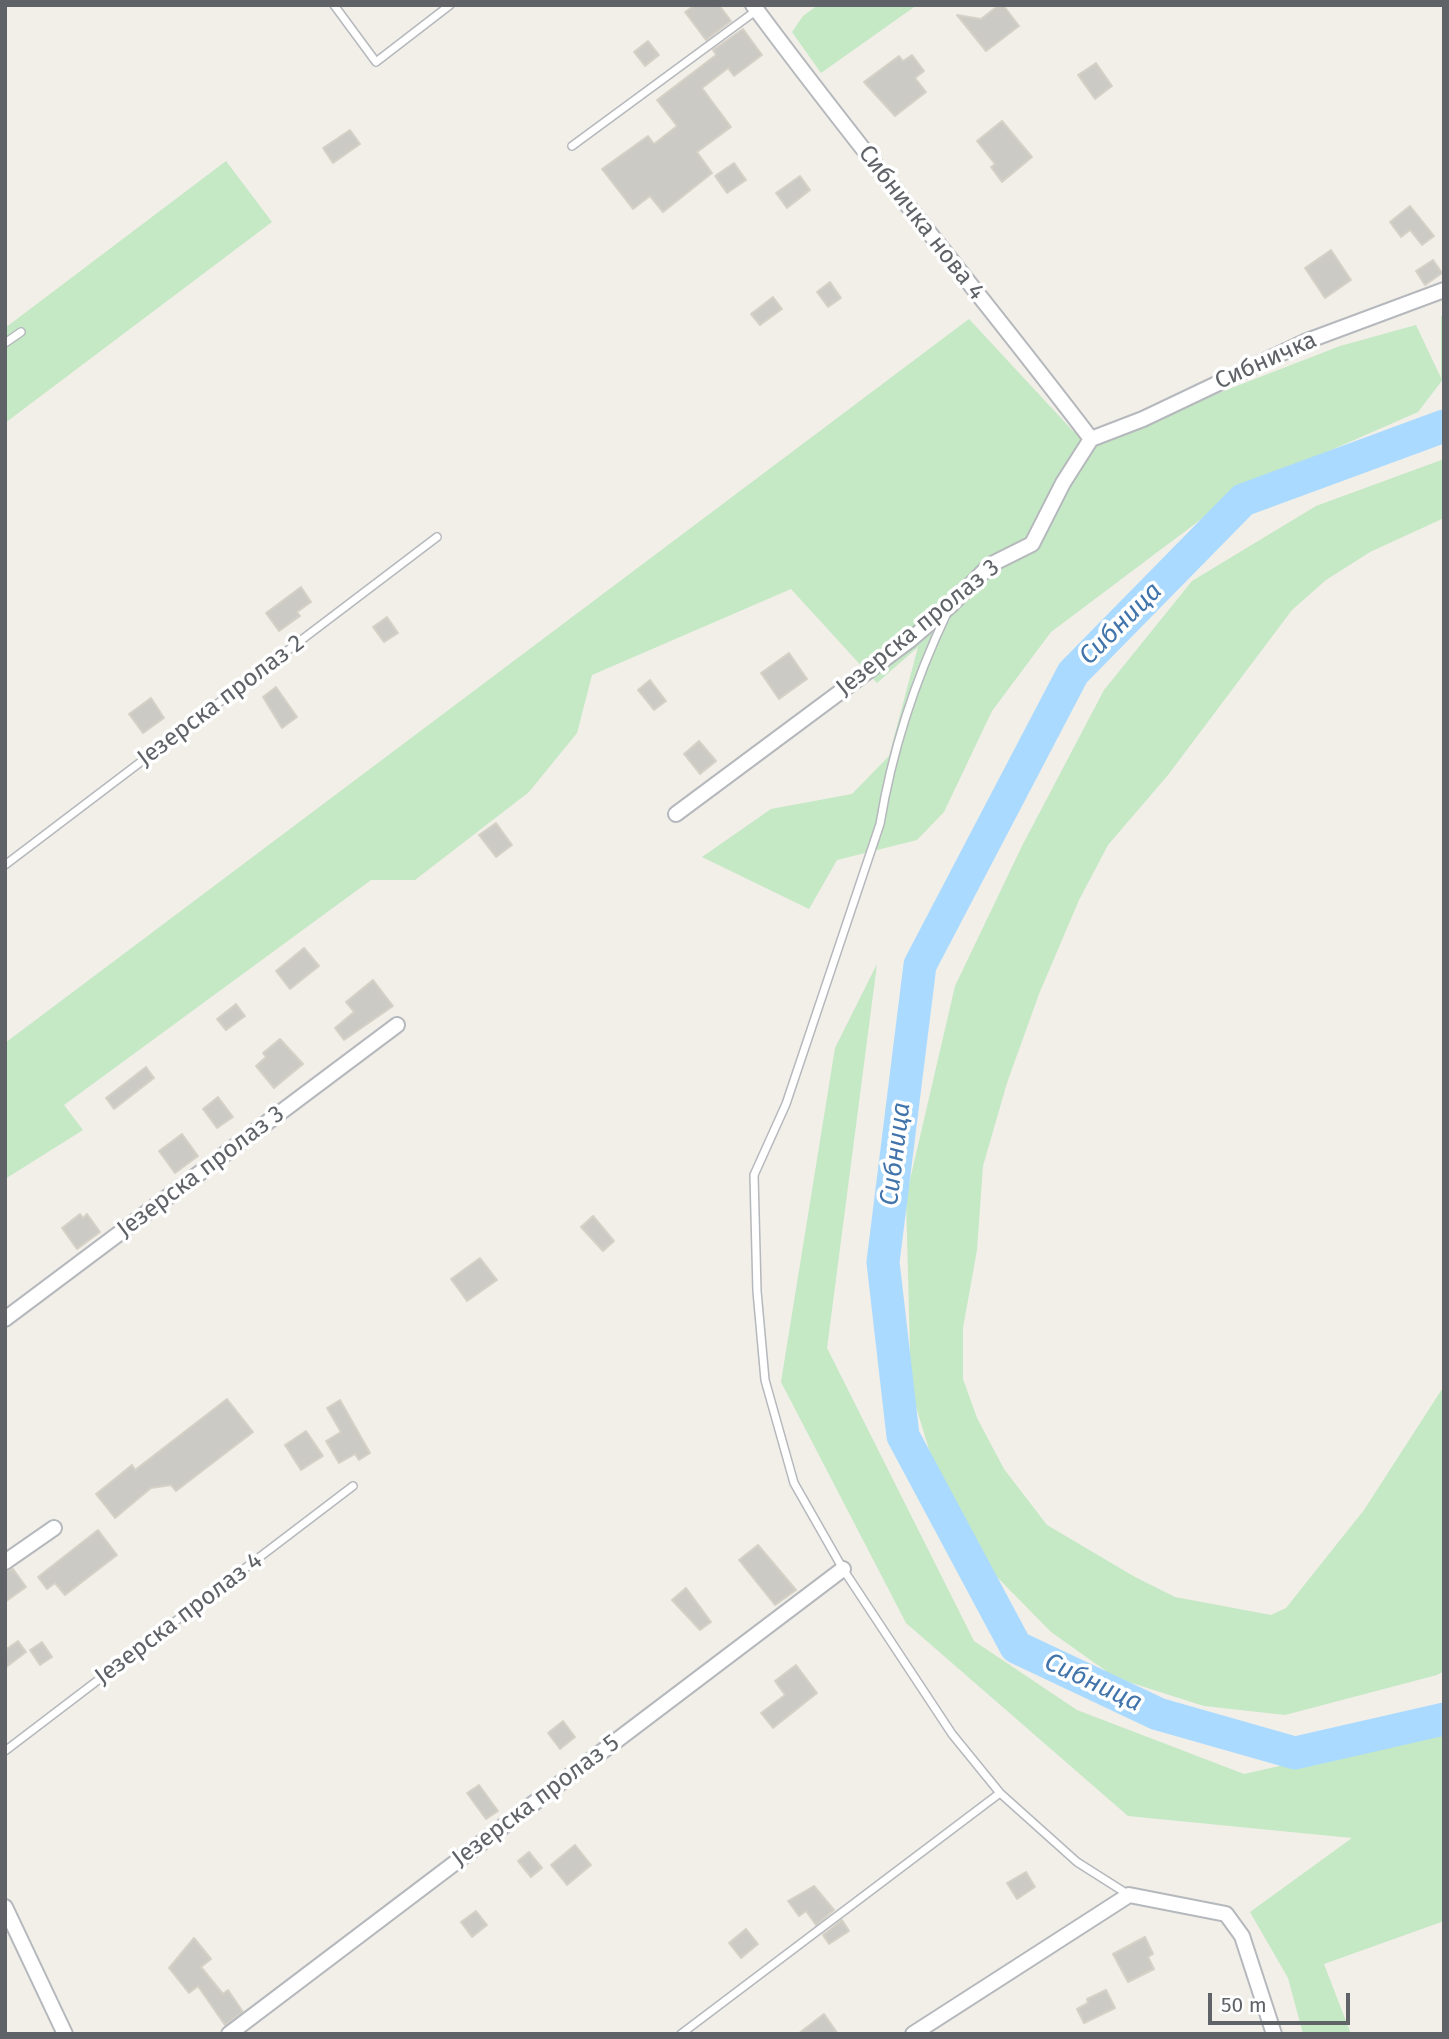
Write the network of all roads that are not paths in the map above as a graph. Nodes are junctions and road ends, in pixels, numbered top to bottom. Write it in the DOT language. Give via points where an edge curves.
graph roads {
  1 [pos="334,5"];
  2 [pos="450,5"];
  3 [pos="755,8"];
  4 [pos="572,146"];
  5 [pos="1444,290"];
  6 [pos="20,332"];
  7 [pos="5,343"];
  8 [pos="1091,439"];
  9 [pos="437,537"];
  10 [pos="950,606"];
  11 [pos="676,814"];
  12 [pos="5,865"];
  13 [pos="397,1025"];
  14 [pos="5,1319"];
  15 [pos="352,1486"];
  16 [pos="54,1528"];
  17 [pos="5,1562"];
  18 [pos="843,1569"];
  19 [pos="5,1751"];
  20 [pos="1000,1793"];
  21 [pos="1129,1895"];
  22 [pos="5,1908"];
  23 [pos="65,2034"];
  24 [pos="229,2034"];
  25 [pos="681,2034"];
  26 [pos="912,2034"];
  27 [pos="1275,2034"];
  1 -- 2 [label="lane" via="376,62"];
  3 -- 4 [label="lane"];
  3 -- 8 [label="street, Сибничка нова 4"];
  5 -- 8 [label="street, Сибничка" via="1307,341"];
  6 -- 7 [label="lane"];
  8 -- 10 [label="street, Језерска пролаз 3" via="1032,544 990,565"];
  9 -- 12 [label="lane, Језерска пролаз 2"];
  10 -- 11 [label="street, Језерска пролаз 3"];
  10 -- 18 [label="lane" via="926,657 888,777 880,824 790,1091 754,1175 765,1380 794,1483"];
  13 -- 14 [label="street, Језерска пролаз 3"];
  15 -- 19 [label="lane, Језерска пролаз 4"];
  16 -- 17 [label="street"];
  18 -- 20 [label="lane" via="952,1734"];
  18 -- 24 [label="street, Језерска пролаз 5"];
  20 -- 21 [label="lane" via="1077,1863"];
  20 -- 25 [label="lane"];
  21 -- 26 [label="street"];
  21 -- 27 [label="street" via="1226,1914 1242,1936"];
  22 -- 23 [label="street"];
}
